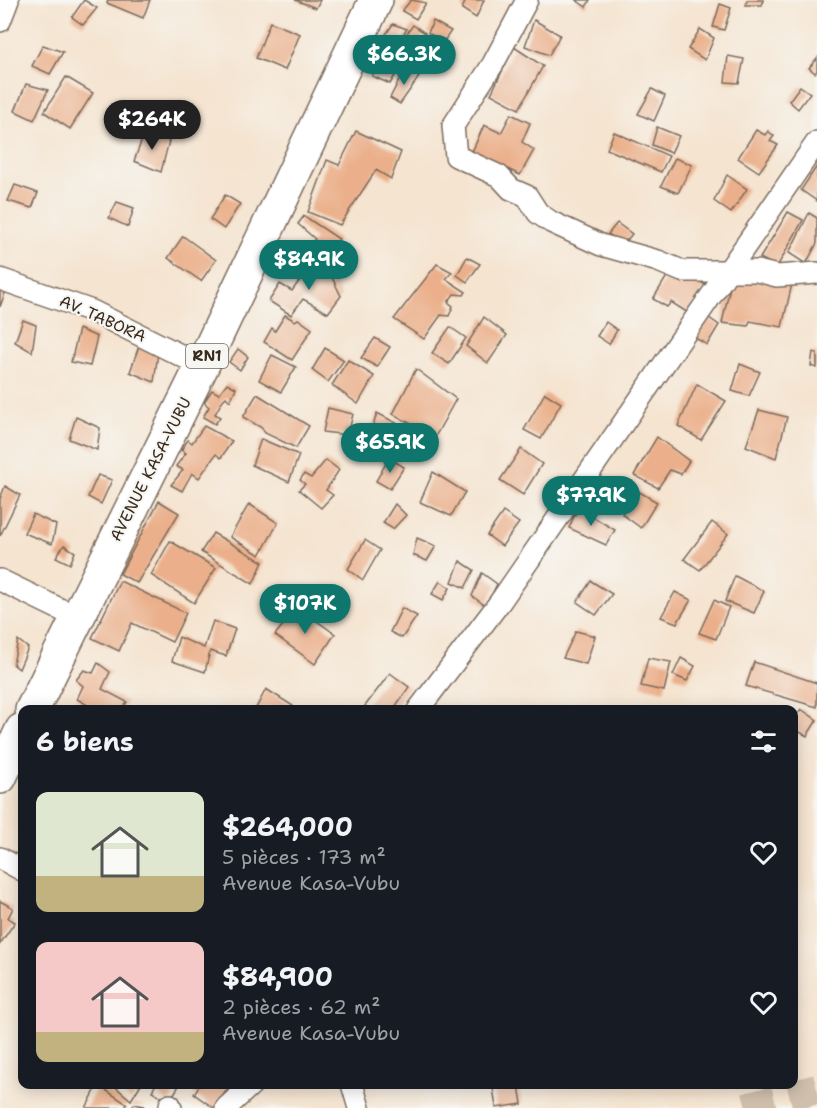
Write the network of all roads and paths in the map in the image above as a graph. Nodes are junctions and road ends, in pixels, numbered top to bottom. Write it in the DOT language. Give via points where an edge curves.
graph roads {
  1 [pos="8,0"];
  2 [pos="376,0"];
  3 [pos="527,0"];
  4 [pos="0,21"];
  5 [pos="817,142"];
  6 [pos="727,269"];
  7 [pos="817,273"];
  8 [pos="0,279"];
  9 [pos="202,366"];
  10 [pos="0,580"];
  11 [pos="76,617"];
  12 [pos="34,705"];
  13 [pos="422,705"];
  14 [pos="18,739"];
  15 [pos="0,777"];
  16 [pos="0,858"];
  17 [pos="18,868"];
  18 [pos="247,1089"];
  19 [pos="353,1089"];
  20 [pos="226,1108"];
  21 [pos="359,1108"];
  1 -- 4 [label="street"];
  2 -- 9 [label="highway, AVENUE KASA-VUBU / RN1"];
  3 -- 6 [label="street" via="493,64 453,126 456,156 499,176 512,189 527,196 538,213 551,222 601,245 682,271"];
  5 -- 6 [label="street"];
  6 -- 7 [label="street" via="777,276"];
  6 -- 13 [label="street" via="500,602"];
  8 -- 9 [label="street, AV. TABORA" via="92,311"];
  9 -- 11 [label="highway, AVENUE KASA-VUBU / RN1"];
  10 -- 11 [label="street"];
  11 -- 12 [label="highway, AVENUE KASA-VUBU / RN1"];
  14 -- 15 [label="highway"];
  16 -- 17 [label="street"];
  18 -- 20 [label="street"];
  19 -- 21 [label="street"];
}
